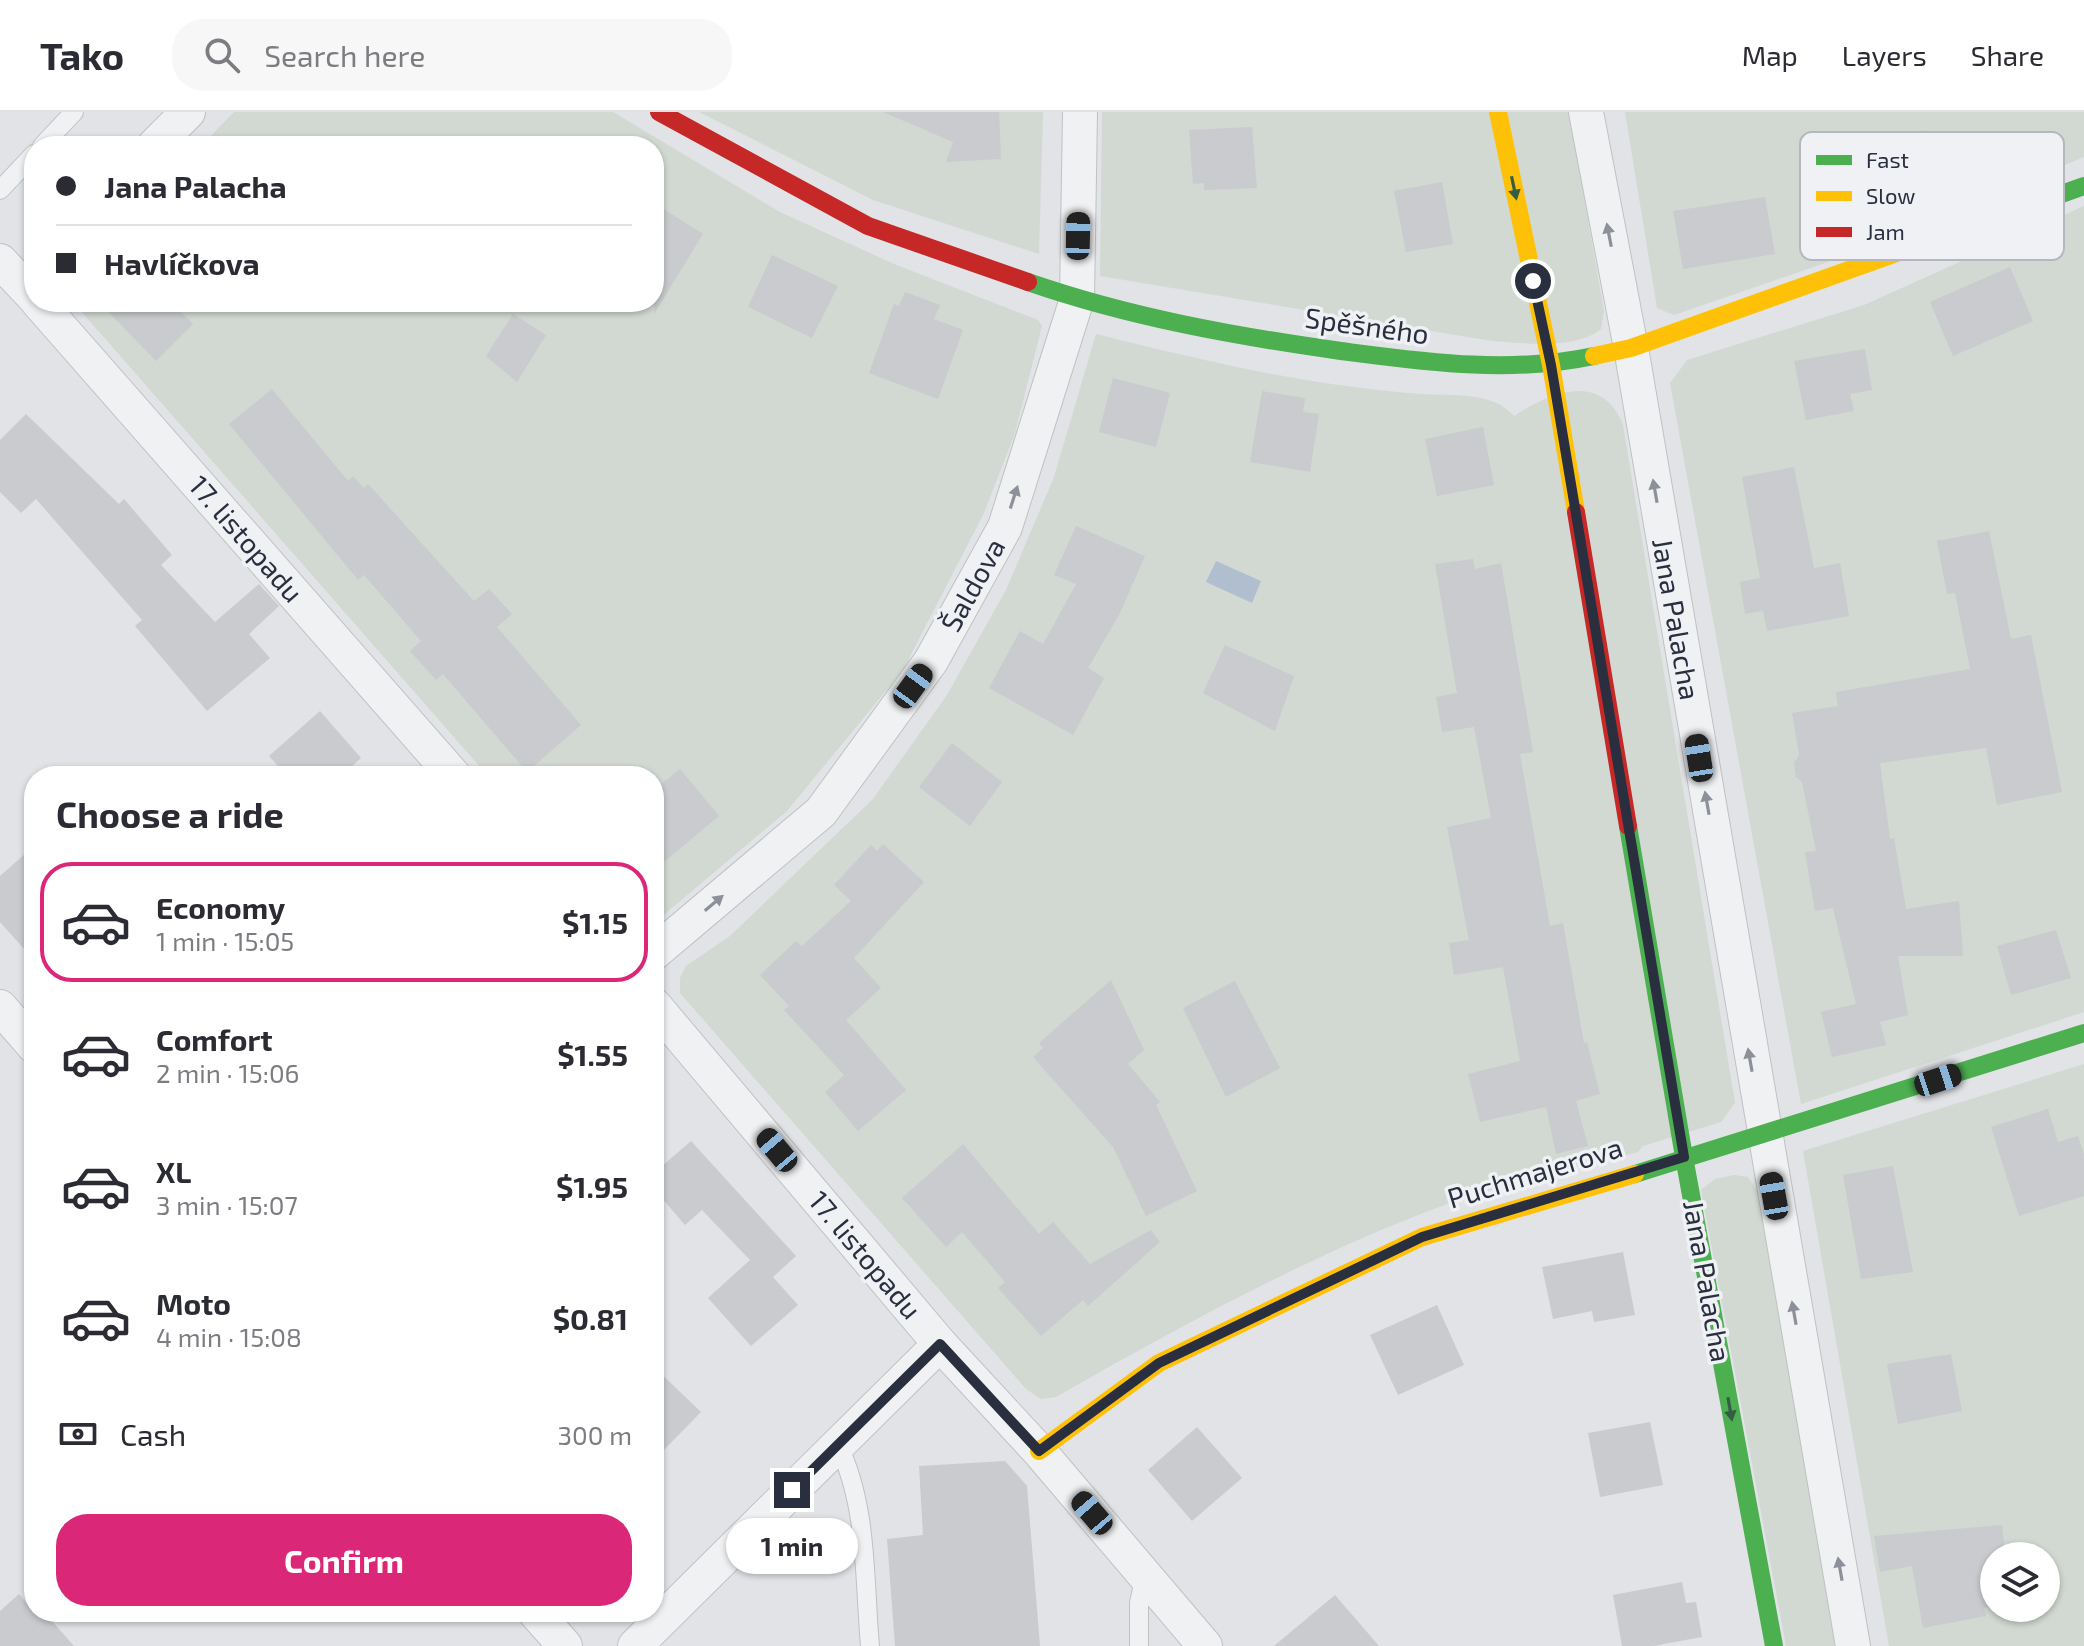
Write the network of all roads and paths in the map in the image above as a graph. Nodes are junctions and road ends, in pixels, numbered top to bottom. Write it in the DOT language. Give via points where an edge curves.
graph roads {
  1 [pos="74,112"];
  2 [pos="188,112"];
  3 [pos="659,112"];
  4 [pos="1080,112"];
  5 [pos="1498,112"];
  6 [pos="1586,112"];
  7 [pos="51,136"];
  8 [pos="164,136"];
  9 [pos="24,165"];
  10 [pos="2084,186"];
  11 [pos="0,190"];
  12 [pos="2064,193"];
  13 [pos="1877,260"];
  14 [pos="1077,299"];
  15 [pos="45,312"];
  16 [pos="1631,348"];
  17 [pos="1551,365"];
  18 [pos="445,766"];
  19 [pos="664,945"];
  20 [pos="0,1007"];
  21 [pos="664,1017"];
  22 [pos="2084,1033"];
  23 [pos="24,1035"];
  24 [pos="1763,1136"];
  25 [pos="1684,1157"];
  26 [pos="940,1344"];
  27 [pos="838,1445"];
  28 [pos="1039,1451"];
  29 [pos="1145,1575"];
  30 [pos="664,1617"];
  31 [pos="544,1622"];
  32 [pos="659,1622"];
  33 [pos="565,1646"];
  34 [pos="635,1646"];
  35 [pos="870,1646"];
  36 [pos="1139,1646"];
  37 [pos="1205,1646"];
  38 [pos="1774,1646"];
  39 [pos="1853,1646"];
  1 -- 7 [label="lane"];
  2 -- 8 [label="street"];
  3 -- 14 [label="street, Spěšného" via="868,226"];
  4 -- 14 [label="street, Šaldova"];
  5 -- 17 [label="street, Jana Palacha, one-way"];
  16 -- 6 [label="street, Jana Palacha, one-way"];
  9 -- 11 [label="lane"];
  10 -- 12 [label="street, Spěšného"];
  13 -- 16 [label="street, Spěšného"];
  14 -- 17 [label="street, Spěšného" via="1242,337 1454,366"];
  19 -- 14 [label="street, Šaldova, one-way" via="821,812 931,661 1005,527"];
  15 -- 18 [label="street, 17. listopadu"];
  16 -- 17 [label="street, Spěšného"];
  24 -- 16 [label="street, Jana Palacha, one-way"];
  17 -- 25 [label="street, Jana Palacha"];
  20 -- 23 [label="street"];
  21 -- 26 [label="street, 17. listopadu"];
  22 -- 24 [label="street, Puchmajerova"];
  24 -- 25 [label="street, Puchmajerova"];
  39 -- 24 [label="street, Jana Palacha, one-way"];
  25 -- 28 [label="street, Puchmajerova" via="1422,1237 1159,1363"];
  25 -- 38 [label="street, Jana Palacha, one-way"];
  26 -- 27 [label="street"];
  26 -- 28 [label="street, 17. listopadu"];
  27 -- 30 [label="street"];
  27 -- 35 [label="lane" via="859,1504"];
  28 -- 29 [label="street, 17. listopadu"];
  29 -- 36 [label="lane"];
  29 -- 37 [label="street, 17. listopadu"];
  31 -- 33 [label="street"];
  32 -- 34 [label="street"];
}
